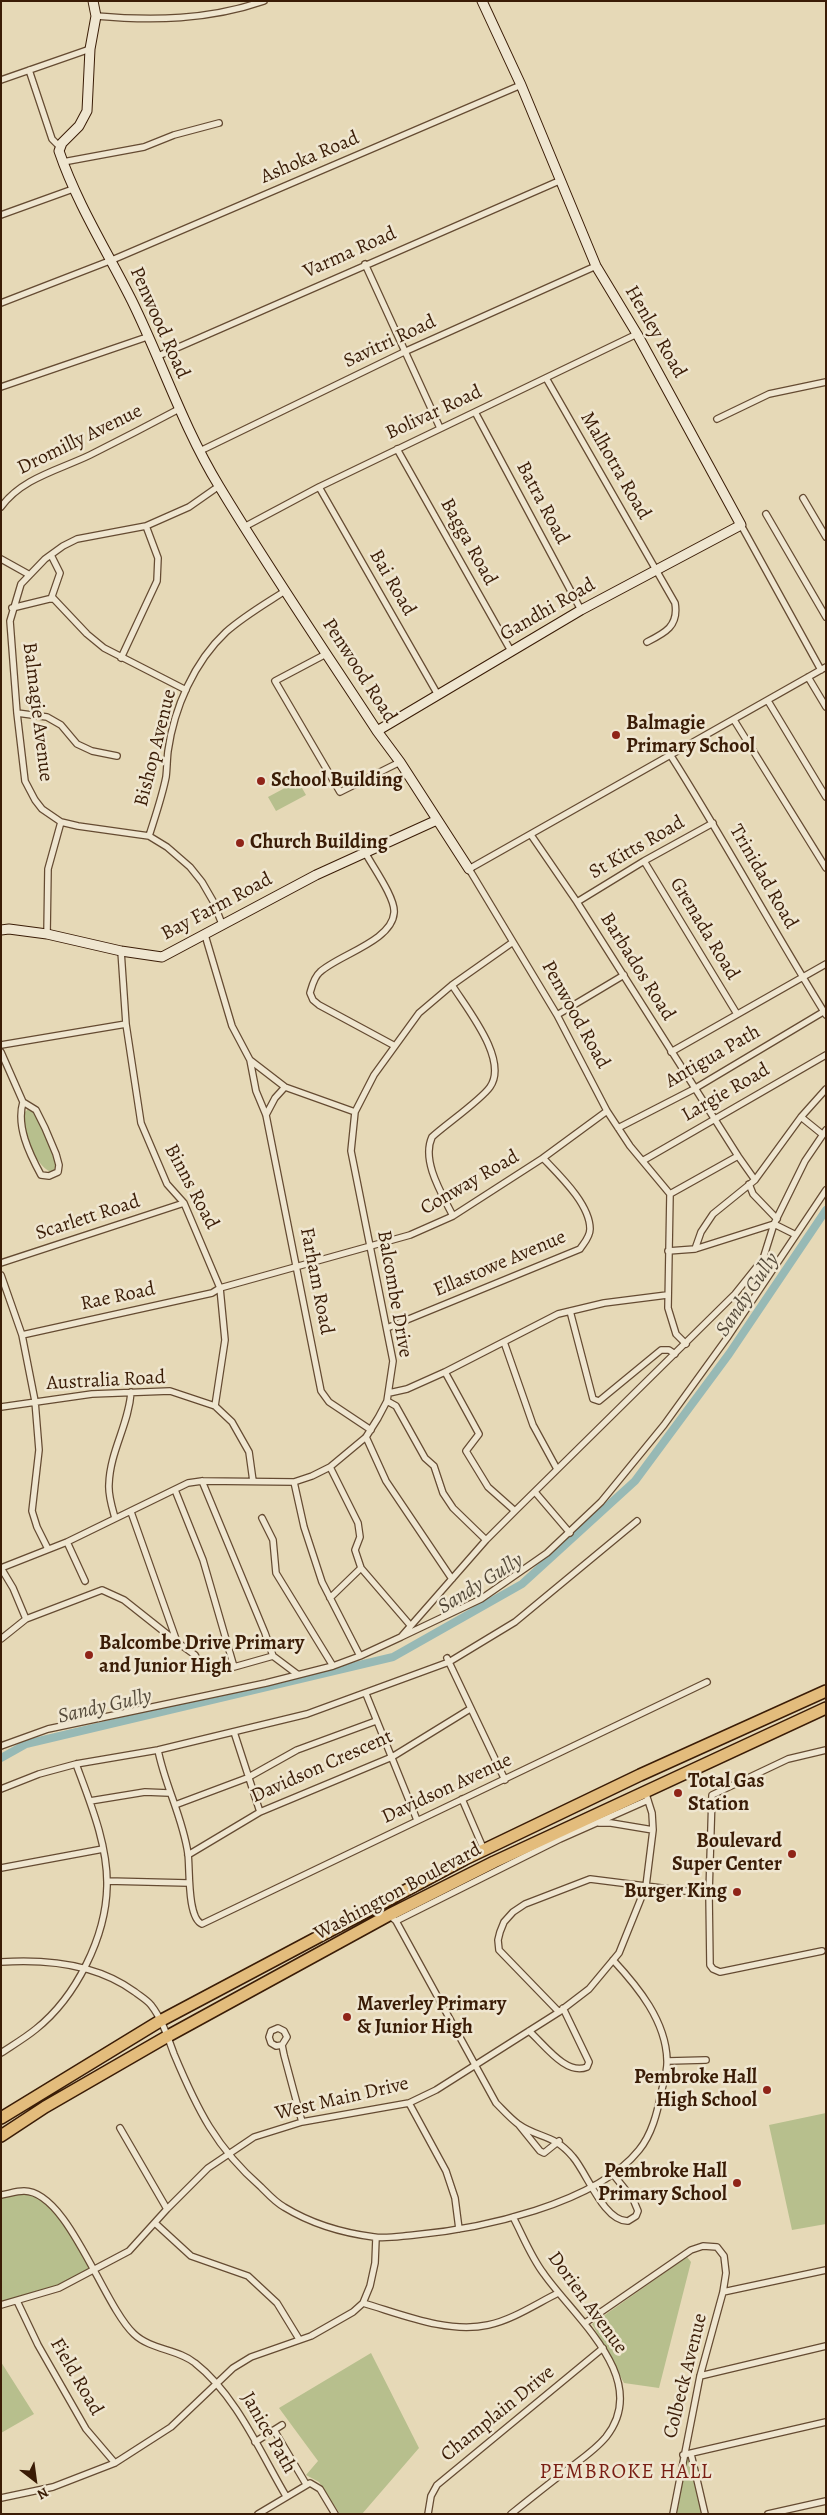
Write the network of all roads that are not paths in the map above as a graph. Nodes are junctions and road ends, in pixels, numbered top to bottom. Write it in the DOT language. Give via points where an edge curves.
graph roads {
  1 [pos="93,1"];
  2 [pos="264,1"];
  3 [pos="482,1"];
  4 [pos="96,16"];
  5 [pos="90,49"];
  6 [pos="28,70"];
  7 [pos="1,80"];
  8 [pos="521,85"];
  9 [pos="219,123"];
  10 [pos="59,146"];
  11 [pos="62,162"];
  12 [pos="559,181"];
  13 [pos="73,188"];
  14 [pos="1,215"];
  15 [pos="112,260"];
  16 [pos="364,264"];
  17 [pos="596,266"];
  18 [pos="1,302"];
  19 [pos="638,334"];
  20 [pos="147,337"];
  21 [pos="404,352"];
  22 [pos="156,357"];
  23 [pos="546,378"];
  24 [pos="826,382"];
  25 [pos="1,387"];
  26 [pos="179,409"];
  27 [pos="475,412"];
  28 [pos="717,419"];
  29 [pos="440,428"];
  30 [pos="397,449"];
  31 [pos="200,451"];
  32 [pos="219,486"];
  33 [pos="319,487"];
  34 [pos="803,498"];
  35 [pos="1,507"];
  36 [pos="766,514"];
  37 [pos="741,525"];
  38 [pos="146,526"];
  39 [pos="246,526"];
  40 [pos="826,538"];
  41 [pos="51,555"];
  42 [pos="1,559"];
  43 [pos="656,569"];
  44 [pos="28,574"];
  45 [pos="285,591"];
  46 [pos="52,598"];
  47 [pos="12,608"];
  48 [pos="581,610"];
  49 [pos="826,617"];
  50 [pos="647,642"];
  51 [pos="511,651"];
  52 [pos="326,654"];
  53 [pos="121,658"];
  54 [pos="823,668"];
  55 [pos="808,677"];
  56 [pos="186,690"];
  57 [pos="438,694"];
  58 [pos="768,701"];
  59 [pos="826,707"];
  60 [pos="16,713"];
  61 [pos="734,720"];
  62 [pos="376,731"];
  63 [pos="117,756"];
  64 [pos="671,756"];
  65 [pos="400,762"];
  66 [pos="826,797"];
  67 [pos="437,820"];
  68 [pos="61,822"];
  69 [pos="713,823"];
  70 [pos="531,835"];
  71 [pos="149,836"];
  72 [pos="366,854"];
  73 [pos="644,861"];
  74 [pos="826,868"];
  75 [pos="470,869"];
  76 [pos="576,902"];
  77 [pos="222,924"];
  78 [pos="1,930"];
  79 [pos="47,934"];
  80 [pos="205,935"];
  81 [pos="513,942"];
  82 [pos="121,951"];
  83 [pos="826,964"];
  84 [pos="624,975"];
  85 [pos="802,978"];
  86 [pos="452,985"];
  87 [pos="736,1014"];
  88 [pos="825,1014"];
  89 [pos="557,1015"];
  90 [pos="126,1024"];
  91 [pos="1,1045"];
  92 [pos="395,1046"];
  93 [pos="1,1052"];
  94 [pos="671,1052"];
  95 [pos="826,1056"];
  96 [pos="250,1060"];
  97 [pos="285,1088"];
  98 [pos="694,1089"];
  99 [pos="826,1089"];
  100 [pos="23,1102"];
  101 [pos="607,1111"];
  102 [pos="355,1112"];
  103 [pos="266,1114"];
  104 [pos="801,1116"];
  105 [pos="713,1119"];
  106 [pos="618,1128"];
  107 [pos="824,1132"];
  108 [pos="738,1156"];
  109 [pos="543,1158"];
  110 [pos="644,1160"];
  111 [pos="756,1180"];
  112 [pos="748,1184"];
  113 [pos="826,1190"];
  114 [pos="670,1194"];
  115 [pos="184,1204"];
  116 [pos="453,1216"];
  117 [pos="775,1221"];
  118 [pos="794,1234"];
  119 [pos="369,1247"];
  120 [pos="695,1249"];
  121 [pos="668,1251"];
  122 [pos="1,1263"];
  123 [pos="297,1266"];
  124 [pos="1,1275"];
  125 [pos="220,1288"];
  126 [pos="667,1295"];
  127 [pos="570,1311"];
  128 [pos="387,1328"];
  129 [pos="22,1335"];
  130 [pos="504,1342"];
  131 [pos="686,1344"];
  132 [pos="674,1354"];
  133 [pos="445,1372"];
  134 [pos="131,1392"];
  135 [pos="389,1392"];
  136 [pos="35,1401"];
  137 [pos="387,1401"];
  138 [pos="215,1406"];
  139 [pos="1,1407"];
  140 [pos="371,1430"];
  141 [pos="366,1437"];
  142 [pos="330,1467"];
  143 [pos="557,1469"];
  144 [pos="202,1481"];
  145 [pos="253,1481"];
  146 [pos="294,1482"];
  147 [pos="175,1490"];
  148 [pos="535,1492"];
  149 [pos="514,1511"];
  150 [pos="132,1512"];
  151 [pos="115,1518"];
  152 [pos="262,1518"];
  153 [pos="637,1521"];
  154 [pos="570,1533"];
  155 [pos="486,1540"];
  156 [pos="68,1542"];
  157 [pos="48,1548"];
  158 [pos="1,1568"];
  159 [pos="361,1568"];
  160 [pos="452,1579"];
  161 [pos="85,1581"];
  162 [pos="330,1598"];
  163 [pos="26,1619"];
  164 [pos="410,1625"];
  165 [pos="401,1637"];
  166 [pos="1,1639"];
  167 [pos="177,1642"];
  168 [pos="273,1656"];
  169 [pos="360,1656"];
  170 [pos="448,1660"];
  171 [pos="333,1666"];
  172 [pos="234,1667"];
  173 [pos="297,1674"];
  174 [pos="707,1682"];
  175 [pos="826,1692"];
  176 [pos="366,1694"];
  177 [pos="826,1708"];
  178 [pos="470,1709"];
  179 [pos="376,1721"];
  180 [pos="234,1732"];
  181 [pos="1,1746"];
  182 [pos="158,1750"];
  183 [pos="826,1750"];
  184 [pos="392,1756"];
  185 [pos="76,1764"];
  186 [pos="247,1778"];
  187 [pos="505,1780"];
  188 [pos="1,1789"];
  189 [pos="169,1793"];
  190 [pos="647,1795"];
  191 [pos="462,1799"];
  192 [pos="90,1801"];
  193 [pos="176,1805"];
  194 [pos="260,1812"];
  195 [pos="417,1820"];
  196 [pos="597,1823"];
  197 [pos="653,1830"];
  198 [pos="103,1849"];
  199 [pos="484,1850"];
  200 [pos="188,1855"];
  201 [pos="1,1868"];
  202 [pos="106,1881"];
  203 [pos="188,1883"];
  204 [pos="646,1886"];
  205 [pos="709,1894"];
  206 [pos="392,1918"];
  207 [pos="822,1951"];
  208 [pos="613,1960"];
  209 [pos="1,1962"];
  210 [pos="85,1968"];
  211 [pos="561,2010"];
  212 [pos="160,2022"];
  213 [pos="529,2030"];
  214 [pos="168,2036"];
  215 [pos="282,2044"];
  216 [pos="1,2053"];
  217 [pos="706,2060"];
  218 [pos="668,2061"];
  219 [pos="474,2065"];
  220 [pos="408,2103"];
  221 [pos="1,2118"];
  222 [pos="302,2122"];
  223 [pos="519,2125"];
  224 [pos="120,2128"];
  225 [pos="1,2136"];
  226 [pos="559,2141"];
  227 [pos="226,2154"];
  228 [pos="612,2173"];
  229 [pos="592,2186"];
  230 [pos="1,2195"];
  231 [pos="167,2208"];
  232 [pos="513,2217"];
  233 [pos="155,2223"];
  234 [pos="459,2229"];
  235 [pos="376,2238"];
  236 [pos="826,2270"];
  237 [pos="94,2272"];
  238 [pos="723,2292"];
  239 [pos="558,2293"];
  240 [pos="16,2301"];
  241 [pos="363,2303"];
  242 [pos="1,2304"];
  243 [pos="585,2323"];
  244 [pos="299,2339"];
  245 [pos="826,2346"];
  246 [pos="603,2348"];
  247 [pos="700,2376"];
  248 [pos="219,2386"];
  249 [pos="826,2422"];
  250 [pos="282,2426"];
  251 [pos="274,2430"];
  252 [pos="254,2442"];
  253 [pos="691,2454"];
  254 [pos="683,2455"];
  255 [pos="115,2464"];
  256 [pos="306,2484"];
  257 [pos="286,2496"];
  258 [pos="1,2498"];
  259 [pos="826,2501"];
  260 [pos="332,2513"];
  261 [pos="258,2514"];
  262 [pos="428,2514"];
  263 [pos="511,2514"];
  264 [pos="673,2514"];
  265 [pos="705,2514"];
  266 [pos="768,2514"];
  1 -- 4 [label="street"];
  2 -- 4 [label="street" via="233,12 191,17 142,20"];
  3 -- 8 [label="street, Henley Road"];
  4 -- 5 [label="street"];
  5 -- 6 [label="street"];
  5 -- 10 [label="street" via="87,111 79,126"];
  6 -- 7 [label="street"];
  6 -- 10 [label="street" via="52,139"];
  8 -- 12 [label="street, Henley Road"];
  8 -- 15 [label="street, Ashoka Road"];
  9 -- 11 [label="street" via="144,147"];
  10 -- 11 [label="street, Penwood Road"];
  11 -- 13 [label="street, Penwood Road"];
  12 -- 16 [label="street, Varma Road"];
  12 -- 17 [label="street, Henley Road"];
  13 -- 14 [label="street"];
  13 -- 15 [label="street, Penwood Road"];
  15 -- 18 [label="street, Ashoka Road"];
  15 -- 20 [label="street, Penwood Road"];
  16 -- 21 [label="street"];
  16 -- 22 [label="street, Varma Road"];
  17 -- 19 [label="street, Henley Road"];
  17 -- 21 [label="street, Savitri Road"];
  19 -- 23 [label="street, Bolivar Road"];
  19 -- 37 [label="street, Henley Road"];
  20 -- 22 [label="street, Penwood Road"];
  20 -- 25 [label="street"];
  21 -- 29 [label="street"];
  21 -- 31 [label="street, Savitri Road"];
  22 -- 26 [label="street, Penwood Road"];
  23 -- 27 [label="street, Bolivar Road"];
  23 -- 43 [label="street, Malhotra Road"];
  24 -- 28 [label="street" via="769,394"];
  26 -- 31 [label="street, Penwood Road"];
  26 -- 35 [label="street, Dromilly Avenue" via="45,474 11,494"];
  27 -- 29 [label="street, Bolivar Road"];
  27 -- 48 [label="street, Batra Road"];
  29 -- 30 [label="street, Bolivar Road"];
  30 -- 33 [label="street, Bolivar Road"];
  30 -- 51 [label="street, Bagga Road"];
  31 -- 32 [label="street, Penwood Road"];
  32 -- 38 [label="street, Balmagie Avenue" via="189,507"];
  32 -- 39 [label="street, Penwood Road"];
  33 -- 39 [label="street, Bolivar Road"];
  33 -- 57 [label="street, Bai Road"];
  34 -- 40 [label="street"];
  36 -- 49 [label="street"];
  37 -- 43 [label="street, Gandhi Road"];
  37 -- 54 [label="street, Henley Road"];
  38 -- 41 [label="street, Balmagie Avenue" via="77,539"];
  38 -- 53 [label="street" via="158,558 157,581"];
  39 -- 45 [label="street, Penwood Road"];
  41 -- 44 [label="street, Balmagie Avenue"];
  41 -- 46 [label="street" via="60,573"];
  42 -- 44 [label="street"];
  43 -- 48 [label="street, Gandhi Road"];
  43 -- 50 [label="street, Malhotra Road" via="677,613 674,624 666,632"];
  44 -- 47 [label="street, Balmagie Avenue"];
  45 -- 52 [label="street, Penwood Road"];
  45 -- 56 [label="street, Bishop Avenue" via="243,618 225,634 207,653"];
  46 -- 47 [label="street"];
  46 -- 53 [label="street" via="87,634"];
  47 -- 60 [label="street, Balmagie Avenue"];
  48 -- 51 [label="street, Gandhi Road"];
  51 -- 57 [label="street, Gandhi Road"];
  52 -- 62 [label="street, Penwood Road"];
  52 -- 65 [label="street" via="274,681 340,792"];
  53 -- 56 [label="street"];
  54 -- 55 [label="street"];
  55 -- 58 [label="street"];
  55 -- 59 [label="street"];
  56 -- 71 [label="street, Bishop Avenue" via="168,749 166,777"];
  57 -- 62 [label="street, Gandhi Road"];
  58 -- 61 [label="street"];
  58 -- 66 [label="street"];
  60 -- 63 [label="street" via="46,717 61,725 77,744"];
  60 -- 68 [label="street, Balmagie Avenue" via="28,790 42,809"];
  61 -- 64 [label="street"];
  61 -- 74 [label="street"];
  62 -- 65 [label="street, Penwood Road"];
  64 -- 69 [label="street, Trinidad Road"];
  64 -- 70 [label="street"];
  65 -- 67 [label="street, Penwood Road"];
  67 -- 72 [label="street, Bay Farm Road"];
  67 -- 75 [label="street, Penwood Road"];
  68 -- 71 [label="street, Balmagie Avenue"];
  68 -- 79 [label="street" via="48,869"];
  69 -- 73 [label="street, St Kitts Road"];
  69 -- 85 [label="street, Trinidad Road"];
  70 -- 75 [label="street"];
  70 -- 76 [label="street, Barbados Road"];
  71 -- 77 [label="street, Balmagie Avenue" via="167,846 190,867 213,901"];
  72 -- 77 [label="street, Bay Farm Road" via="316,875"];
  72 -- 92 [label="street" via="395,912 391,924 380,936 320,972 310,992 319,1005"];
  73 -- 76 [label="street, St Kitts Road"];
  73 -- 87 [label="street, Grenada Road"];
  75 -- 81 [label="street, Penwood Road"];
  76 -- 84 [label="street, Barbados Road"];
  77 -- 80 [label="street, Bay Farm Road"];
  78 -- 79 [label="street, Bay Farm Road"];
  79 -- 82 [label="street, Bay Farm Road"];
  80 -- 82 [label="street, Bay Farm Road" via="162,957"];
  80 -- 96 [label="street" via="232,1026"];
  81 -- 86 [label="street, Balcombe Drive"];
  81 -- 89 [label="street, Penwood Road"];
  82 -- 90 [label="street, Binns Road"];
  83 -- 85 [label="street"];
  84 -- 89 [label="street"];
  84 -- 94 [label="street, Barbados Road"];
  85 -- 87 [label="street"];
  85 -- 88 [label="street, Trinidad Road"];
  86 -- 92 [label="street, Balcombe Drive" via="418,1013"];
  86 -- 116 [label="street" via="494,1055 497,1071 490,1087 432,1137 428,1146 428,1157"];
  87 -- 94 [label="street"];
  88 -- 98 [label="street, Antigua Path"];
  89 -- 101 [label="street, Penwood Road"];
  90 -- 91 [label="street"];
  90 -- 115 [label="street, Binns Road" via="141,1123 167,1184"];
  92 -- 102 [label="street, Balcombe Drive" via="374,1075"];
  93 -- 100 [label="street"];
  94 -- 98 [label="street, Barbados Road"];
  95 -- 105 [label="street, Largie Road"];
  96 -- 97 [label="street"];
  96 -- 103 [label="street, Farham Road" via="256,1091"];
  97 -- 102 [label="street"];
  97 -- 103 [label="street"];
  98 -- 105 [label="street, Barbados Road"];
  98 -- 106 [label="street, Antigua Path"];
  99 -- 104 [label="street"];
  100 -- 100 [label="street" via="36,1110 56,1154 58,1172 50,1176 40,1175 33,1161 20,1115"];
  101 -- 106 [label="street, Penwood Road"];
  101 -- 109 [label="street, Conway Road"];
  102 -- 119 [label="street, Balcombe Drive" via="351,1151"];
  103 -- 123 [label="street, Farham Road"];
  104 -- 107 [label="street"];
  104 -- 111 [label="street"];
  105 -- 108 [label="street, Barbados Road"];
  105 -- 110 [label="street, Largie Road"];
  106 -- 110 [label="street, Penwood Road"];
  107 -- 117 [label="street"];
  108 -- 111 [label="street, Barbados Road"];
  108 -- 114 [label="street"];
  109 -- 116 [label="street, Conway Road"];
  109 -- 128 [label="street, Ellastowe Avenue" via="569,1186 586,1215 589,1234 580,1250"];
  110 -- 114 [label="street, Penwood Road"];
  111 -- 112 [label="street"];
  112 -- 117 [label="street"];
  112 -- 120 [label="street" via="713,1214 700,1232"];
  113 -- 118 [label="street"];
  114 -- 121 [label="street"];
  115 -- 122 [label="street, Scarlett Road"];
  115 -- 125 [label="street, Binns Road"];
  116 -- 119 [label="street, Conway Road" via="410,1235"];
  117 -- 118 [label="street"];
  117 -- 120 [label="street"];
  117 -- 131 [label="street" via="762,1259 735,1294"];
  118 -- 154 [label="street" via="746,1310 664,1425 615,1487"];
  119 -- 123 [label="street, Conway Road"];
  119 -- 128 [label="street, Balcombe Drive"];
  120 -- 121 [label="street"];
  121 -- 126 [label="street"];
  123 -- 125 [label="street, Conway Road"];
  123 -- 140 [label="street, Farham Road" via="321,1391 329,1402"];
  124 -- 129 [label="street"];
  125 -- 129 [label="street, Rae Road" via="212,1293"];
  125 -- 138 [label="street, Binns Road" via="225,1340"];
  126 -- 127 [label="street"];
  126 -- 131 [label="street" via="676,1334"];
  127 -- 130 [label="street"];
  127 -- 132 [label="street" via="593,1399 599,1401 661,1350"];
  128 -- 135 [label="street, Balcombe Drive" via="393,1361"];
  129 -- 136 [label="street"];
  130 -- 133 [label="street"];
  130 -- 143 [label="street" via="533,1426"];
  131 -- 132 [label="street"];
  132 -- 143 [label="street"];
  133 -- 135 [label="street" via="407,1389"];
  133 -- 149 [label="street" via="479,1434 466,1451 488,1487"];
  134 -- 136 [label="street, Australia Road"];
  134 -- 138 [label="street, Australia Road" via="170,1391"];
  134 -- 151 [label="street" via="110,1477"];
  135 -- 137 [label="street, Balcombe Drive"];
  136 -- 139 [label="street, Australia Road"];
  136 -- 157 [label="street" via="39,1450 32,1511"];
  137 -- 140 [label="street, Balcombe Drive"];
  137 -- 155 [label="street" via="396,1406 425,1458 434,1466 453,1508"];
  138 -- 145 [label="street, Australia Road" via="232,1422 249,1452"];
  140 -- 141 [label="street, Balcombe Drive"];
  141 -- 142 [label="street, Balcombe Drive"];
  141 -- 160 [label="street" via="386,1481"];
  142 -- 146 [label="street, Balcombe Drive"];
  142 -- 159 [label="street" via="358,1523 360,1537 355,1550"];
  143 -- 148 [label="street"];
  144 -- 145 [label="street, Balcombe Drive"];
  144 -- 147 [label="street, Balcombe Drive" via="188,1483"];
  144 -- 168 [label="street"];
  145 -- 146 [label="street, Balcombe Drive"];
  146 -- 162 [label="street" via="304,1527"];
  147 -- 150 [label="street, Balcombe Drive"];
  147 -- 172 [label="street" via="203,1560"];
  148 -- 149 [label="street"];
  148 -- 154 [label="street"];
  149 -- 155 [label="street"];
  150 -- 151 [label="street, Balcombe Drive"];
  150 -- 167 [label="street"];
  151 -- 156 [label="street, Balcombe Drive"];
  152 -- 171 [label="street" via="273,1540 276,1573"];
  153 -- 170 [label="street" via="515,1622"];
  154 -- 165 [label="street" via="481,1599"];
  155 -- 160 [label="street"];
  156 -- 157 [label="street, Balcombe Drive"];
  156 -- 161 [label="street"];
  157 -- 158 [label="street, Balcombe Drive"];
  158 -- 163 [label="street"];
  159 -- 162 [label="street"];
  159 -- 164 [label="street"];
  160 -- 164 [label="street"];
  162 -- 169 [label="street"];
  163 -- 166 [label="street"];
  163 -- 167 [label="street" via="102,1590 124,1600"];
  164 -- 165 [label="street"];
  165 -- 169 [label="street"];
  167 -- 172 [label="street" via="195,1655 202,1668"];
  168 -- 172 [label="street"];
  168 -- 173 [label="street"];
  169 -- 171 [label="street"];
  170 -- 176 [label="street"];
  170 -- 178 [label="street"];
  171 -- 173 [label="street"];
  173 -- 181 [label="street" via="48,1729"];
  174 -- 187 [label="street, Davidson Avenue"];
  175 -- 199 [label="highway, Washington Boulevard" via="640,1775"];
  176 -- 179 [label="street"];
  176 -- 180 [label="street" via="308,1714"];
  177 -- 190 [label="highway, Washington Boulevard"];
  178 -- 184 [label="street, Davidson Crescent"];
  178 -- 187 [label="street"];
  179 -- 184 [label="street"];
  179 -- 186 [label="street" via="297,1750"];
  180 -- 182 [label="street"];
  180 -- 186 [label="street"];
  182 -- 185 [label="street"];
  182 -- 189 [label="street"];
  183 -- 205 [label="street" via="788,1759 712,1795"];
  184 -- 194 [label="street, Davidson Crescent"];
  184 -- 195 [label="street"];
  185 -- 188 [label="street"];
  185 -- 192 [label="street"];
  186 -- 193 [label="street"];
  186 -- 194 [label="street"];
  187 -- 191 [label="street, Davidson Avenue"];
  189 -- 192 [label="street" via="145,1792"];
  189 -- 193 [label="street"];
  190 -- 196 [label="street"];
  190 -- 197 [label="street, West Main Drive"];
  190 -- 206 [label="highway, Washington Boulevard" via="494,1862"];
  191 -- 195 [label="street, Davidson Avenue"];
  191 -- 199 [label="street"];
  192 -- 198 [label="street"];
  193 -- 200 [label="street"];
  194 -- 200 [label="street, Davidson Crescent"];
  195 -- 203 [label="street, Davidson Avenue" via="200,1923 196,1919"];
  196 -- 197 [label="street"];
  196 -- 206 [label="street"];
  197 -- 204 [label="street, West Main Drive"];
  198 -- 201 [label="street"];
  198 -- 202 [label="street"];
  199 -- 212 [label="highway, Washington Boulevard"];
  200 -- 203 [label="street"];
  202 -- 203 [label="street"];
  202 -- 210 [label="street" via="104,1911"];
  204 -- 205 [label="street"];
  204 -- 208 [label="street, West Main Drive" via="623,1944"];
  204 -- 211 [label="street" via="590,1879 525,1904 504,1922 498,1940 499,1950"];
  205 -- 207 [label="street" via="710,1965 715,1971"];
  206 -- 214 [label="highway, Washington Boulevard"];
  206 -- 219 [label="street"];
  208 -- 211 [label="street, West Main Drive" via="589,1989"];
  208 -- 218 [label="street" via="645,1999 664,2039"];
  209 -- 210 [label="street" via="29,1960"];
  210 -- 212 [label="street" via="123,1983 150,2004"];
  210 -- 216 [label="street" via="63,2001 37,2029"];
  211 -- 213 [label="street, West Main Drive"];
  211 -- 213 [label="street" via="588,2062 588,2068 569,2068"];
  212 -- 214 [label="street"];
  212 -- 221 [label="highway, Washington Boulevard"];
  213 -- 219 [label="street, West Main Drive"];
  214 -- 225 [label="highway, Washington Boulevard"];
  214 -- 227 [label="street" via="212,2134"];
  215 -- 222 [label="street"];
  217 -- 218 [label="street"];
  218 -- 228 [label="street" via="656,2119 639,2150"];
  219 -- 220 [label="street, West Main Drive" via="436,2090"];
  219 -- 223 [label="street" via="496,2104"];
  220 -- 222 [label="street, West Main Drive"];
  220 -- 234 [label="street" via="446,2171 455,2198"];
  222 -- 227 [label="street, West Main Drive" via="254,2137"];
  223 -- 226 [label="street"];
  223 -- 226 [label="street" via="544,2153"];
  224 -- 231 [label="street"];
  226 -- 229 [label="street" via="575,2158"];
  227 -- 231 [label="street, West Main Drive"];
  227 -- 235 [label="street" via="283,2206 323,2226"];
  228 -- 229 [label="street"];
  228 -- 229 [label="street" via="636,2206 638,2211 633,2219 622,2222 617,2219"];
  229 -- 232 [label="street"];
  230 -- 237 [label="street, Janice Path" via="25,2191 42,2198 59,2211"];
  231 -- 233 [label="street, West Main Drive"];
  232 -- 234 [label="street"];
  232 -- 239 [label="street, Dorien Avenue" via="542,2272"];
  233 -- 237 [label="street, West Main Drive" via="129,2251"];
  233 -- 244 [label="street" via="191,2256 248,2276 277,2303"];
  234 -- 235 [label="street"];
  235 -- 241 [label="street" via="375,2263"];
  236 -- 238 [label="street"];
  237 -- 240 [label="street, West Main Drive" via="59,2288"];
  237 -- 248 [label="street, Janice Path" via="109,2300 135,2335 188,2358"];
  238 -- 243 [label="street, Colbeck Avenue" via="724,2256 717,2247 703,2246 691,2250"];
  238 -- 247 [label="street, Colbeck Avenue"];
  239 -- 241 [label="street" via="506,2320 471,2328 430,2322"];
  239 -- 243 [label="street, Dorien Avenue"];
  240 -- 242 [label="street, West Main Drive"];
  240 -- 255 [label="street, Field Road" via="86,2430"];
  241 -- 244 [label="street" via="333,2324"];
  243 -- 246 [label="street, Dorien Avenue"];
  244 -- 248 [label="street" via="251,2356 234,2368"];
  245 -- 247 [label="street"];
  246 -- 262 [label="street, Champlain Drive" via="438,2484 431,2496"];
  246 -- 263 [label="street, Dorien Avenue" via="616,2373 619,2388 619,2405 612,2428 598,2446"];
  247 -- 254 [label="street, Colbeck Avenue"];
  248 -- 252 [label="street, Janice Path"];
  248 -- 255 [label="street" via="171,2427"];
  249 -- 253 [label="street"];
  250 -- 251 [label="street"];
  251 -- 252 [label="street"];
  251 -- 256 [label="street, Janice Path"];
  252 -- 257 [label="street, Janice Path"];
  253 -- 254 [label="street"];
  253 -- 265 [label="street"];
  254 -- 264 [label="street, Colbeck Avenue"];
  255 -- 258 [label="street" via="54,2487"];
  256 -- 257 [label="street"];
  256 -- 260 [label="street" via="316,2485"];
  257 -- 261 [label="street"];
  259 -- 266 [label="street"];
}
